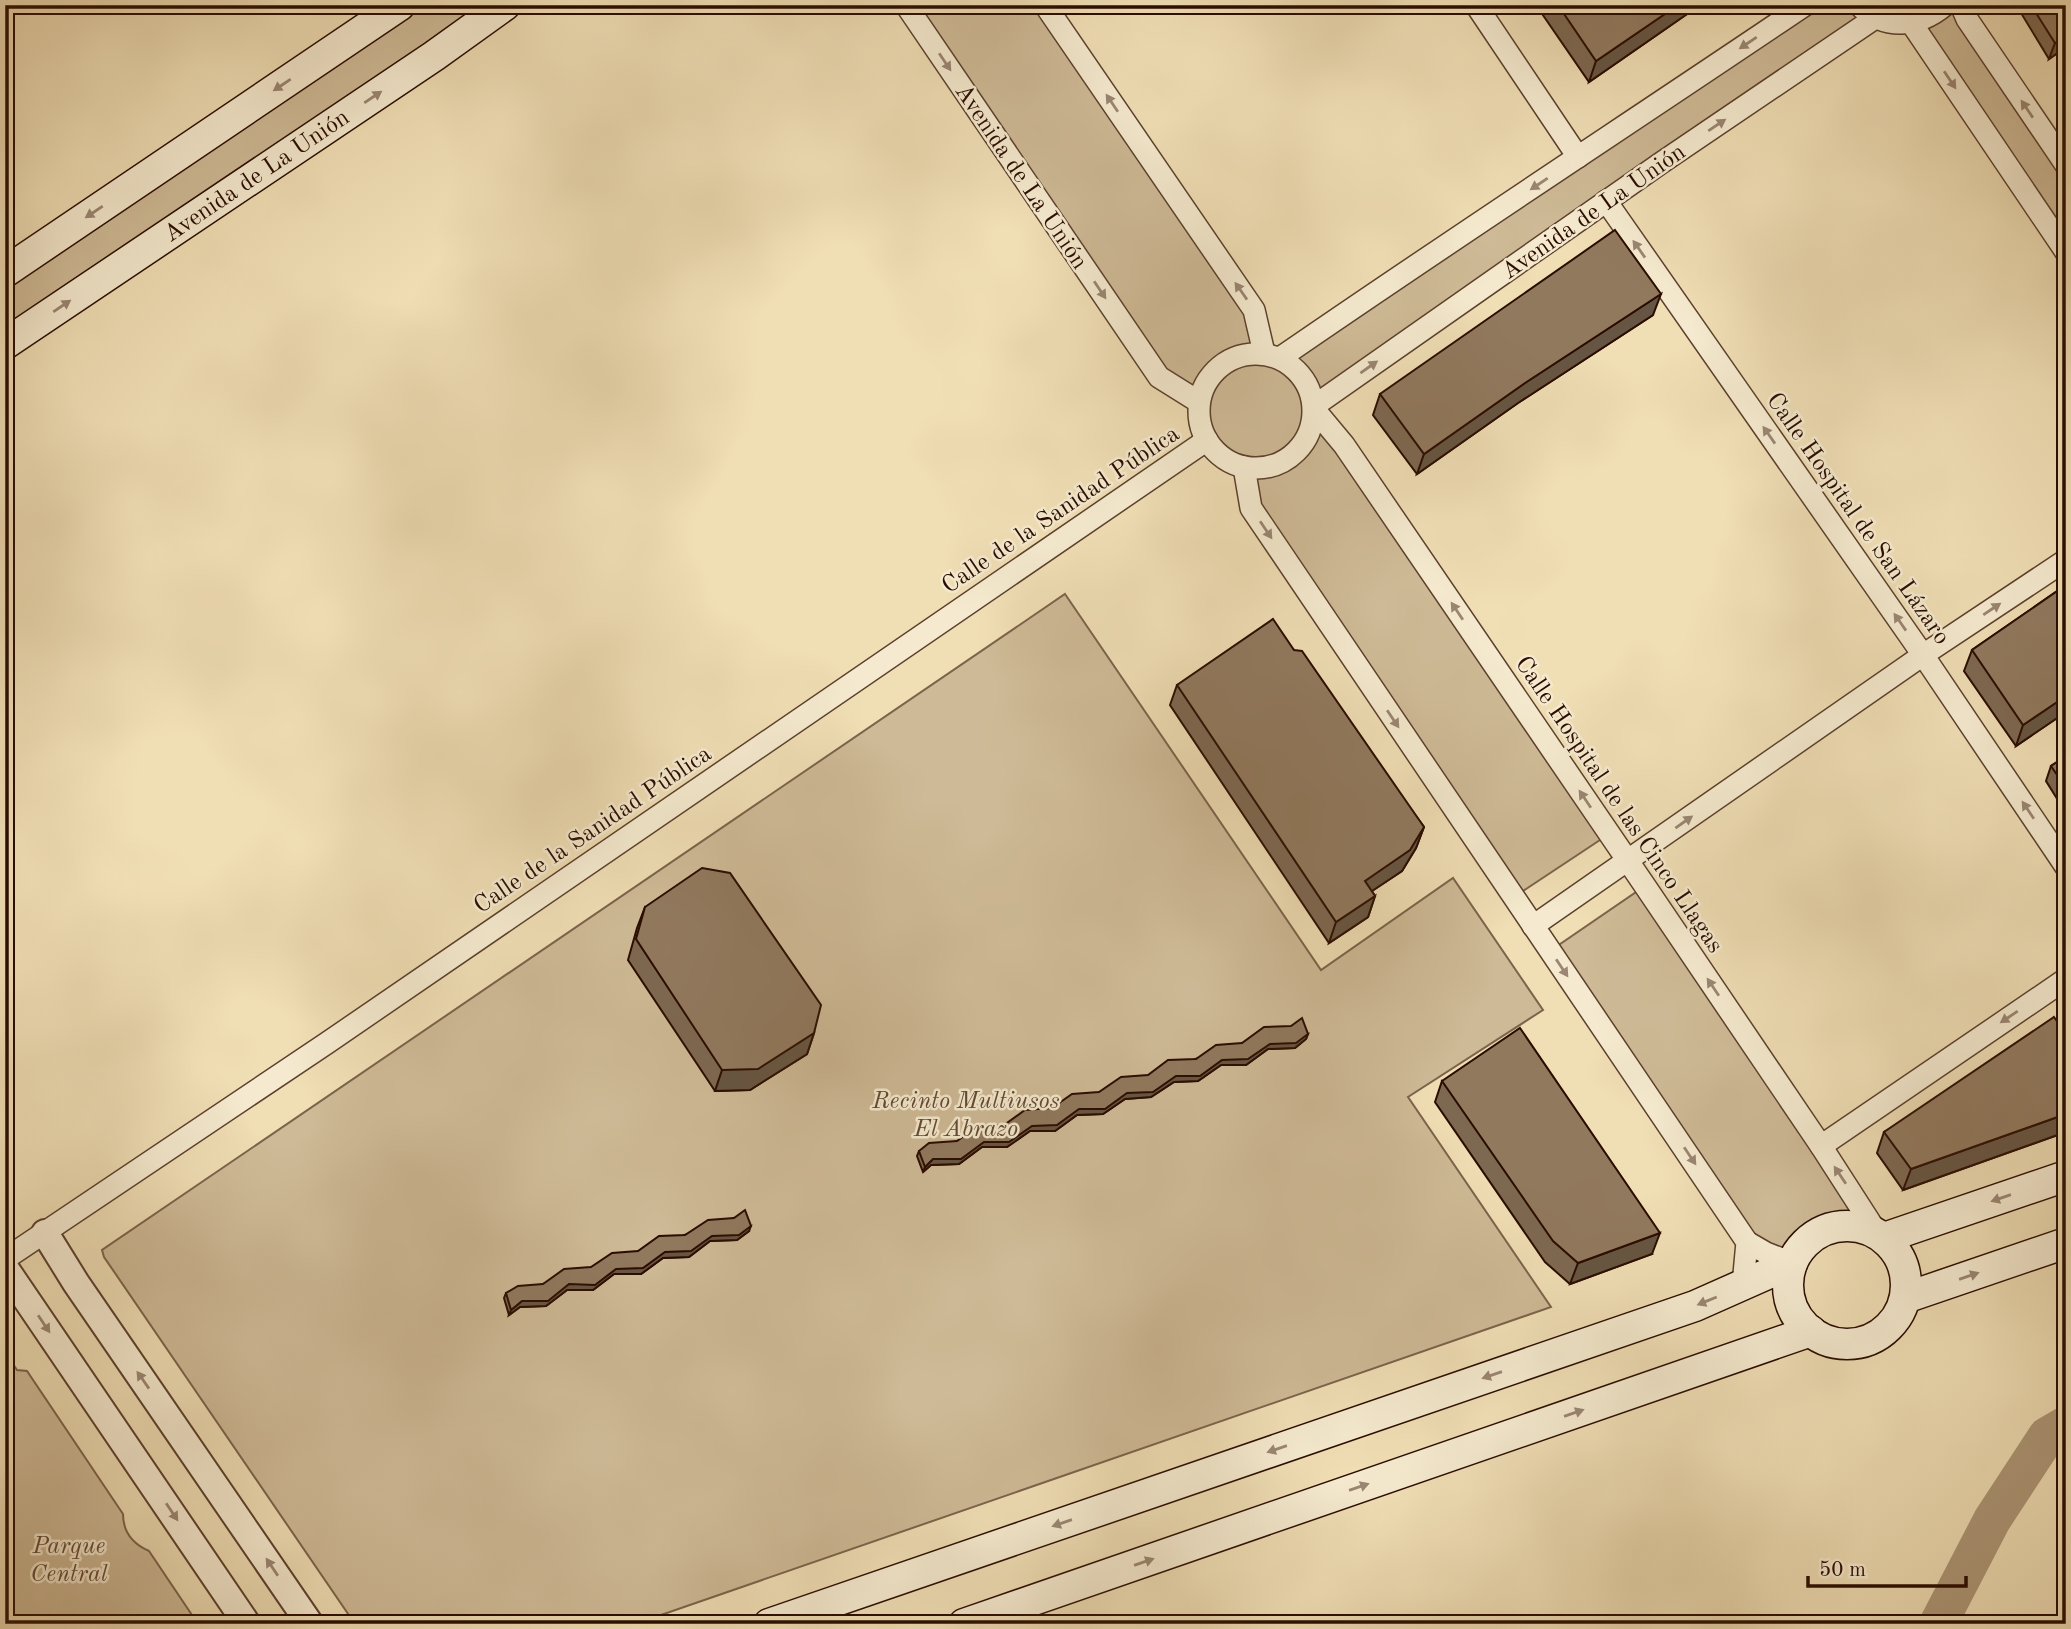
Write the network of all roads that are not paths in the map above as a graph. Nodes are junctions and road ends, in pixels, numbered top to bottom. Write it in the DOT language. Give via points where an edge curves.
graph roads {
  1 [pos="400,5"];
  2 [pos="505,5"];
  3 [pos="906,5"];
  4 [pos="1045,5"];
  5 [pos="1475,5"];
  6 [pos="1805,5"];
  7 [pos="1945,5"];
  8 [pos="1961,5"];
  9 [pos="1867,11"];
  10 [pos="1912,23"];
  11 [pos="1578,157"];
  12 [pos="2066,165"];
  13 [pos="1606,201"];
  14 [pos="2066,253"];
  15 [pos="5,272"];
  16 [pos="5,344"];
  17 [pos="1272,356"];
  18 [pos="1199,402"];
  19 [pos="1314,408"];
  20 [pos="1207,440"];
  21 [pos="1244,467"];
  22 [pos="2066,560"];
  23 [pos="1923,656"];
  24 [pos="1628,861"];
  25 [pos="2066,867"];
  26 [pos="1533,926"];
  27 [pos="2066,979"];
  28 [pos="1821,1146"];
  29 [pos="2066,1176"];
  30 [pos="45,1233"];
  31 [pos="1881,1236"];
  32 [pos="1747,1242"];
  33 [pos="2066,1243"];
  34 [pos="5,1259"];
  35 [pos="1792,1263"];
  36 [pos="5,1268"];
  37 [pos="1743,1285"];
  38 [pos="1905,1298"];
  39 [pos="1811,1331"];
  40 [pos="247,1624"];
  41 [pos="310,1624"];
  42 [pos="769,1624"];
  43 [pos="964,1624"];
  1 -- 15 [label="main road, one-way"];
  16 -- 2 [label="main road, Avenida de La Unión, one-way"];
  3 -- 18 [label="street, Avenida de La Unión, one-way" via="1159,376"];
  17 -- 4 [label="street, one-way" via="1254,310"];
  5 -- 11 [label="street"];
  6 -- 11 [label="street, Avenida de La Unión, one-way"];
  7 -- 10 [label="street" via="1930,18"];
  12 -- 8 [label="street, one-way"];
  9 -- 10 [label="street" via="1893,24"];
  13 -- 9 [label="street, Avenida de La Unión, one-way"];
  10 -- 14 [label="street, one-way"];
  11 -- 17 [label="street, Avenida de La Unión, one-way"];
  19 -- 13 [label="street, Avenida de La Unión, one-way"];
  23 -- 13 [label="street, Calle Hospital de San Lázaro, one-way"];
  17 -- 18 [label="street" via="1246,354 1229,359 1204,384"];
  17 -- 19 [label="street" via="1293,366 1303,378"];
  18 -- 20 [label="street" via="1198,418"];
  19 -- 21 [label="street" via="1305,441 1293,454 1278,464"];
  24 -- 19 [label="street, Calle Hospital de las Cinco Llagas, one-way" via="1344,445"];
  20 -- 21 [label="street" via="1226,460"];
  20 -- 30 [label="street, Calle de la Sanidad Pública"];
  21 -- 26 [label="street, one-way" via="1251,508"];
  23 -- 22 [label="street, one-way"];
  24 -- 23 [label="street, one-way"];
  25 -- 23 [label="street, Calle Hospital de San Lázaro, one-way"];
  24 -- 26 [label="street"];
  28 -- 24 [label="street, Calle Hospital de las Cinco Llagas, one-way"];
  26 -- 32 [label="street, one-way"];
  27 -- 28 [label="street, one-way"];
  31 -- 28 [label="street, Calle Hospital de las Cinco Llagas, one-way"];
  29 -- 31 [label="main road, one-way"];
  30 -- 34 [label="street, Calle de la Sanidad Pública"];
  41 -- 30 [label="street, one-way"];
  31 -- 35 [label="main road" via="1861,1227 1828,1229 1801,1248"];
  31 -- 38 [label="main road" via="1899,1255 1906,1276"];
  32 -- 35 [label="street"];
  32 -- 37 [label="street"];
  38 -- 33 [label="main road, one-way"];
  35 -- 37 [label="main road"];
  35 -- 39 [label="main road" via="1788,1288 1794,1312"];
  36 -- 40 [label="street, one-way"];
  37 -- 42 [label="main road, one-way" via="1695,1306"];
  38 -- 39 [label="main road" via="1888,1328 1858,1343 1825,1340"];
  43 -- 39 [label="main road, one-way"];
}
